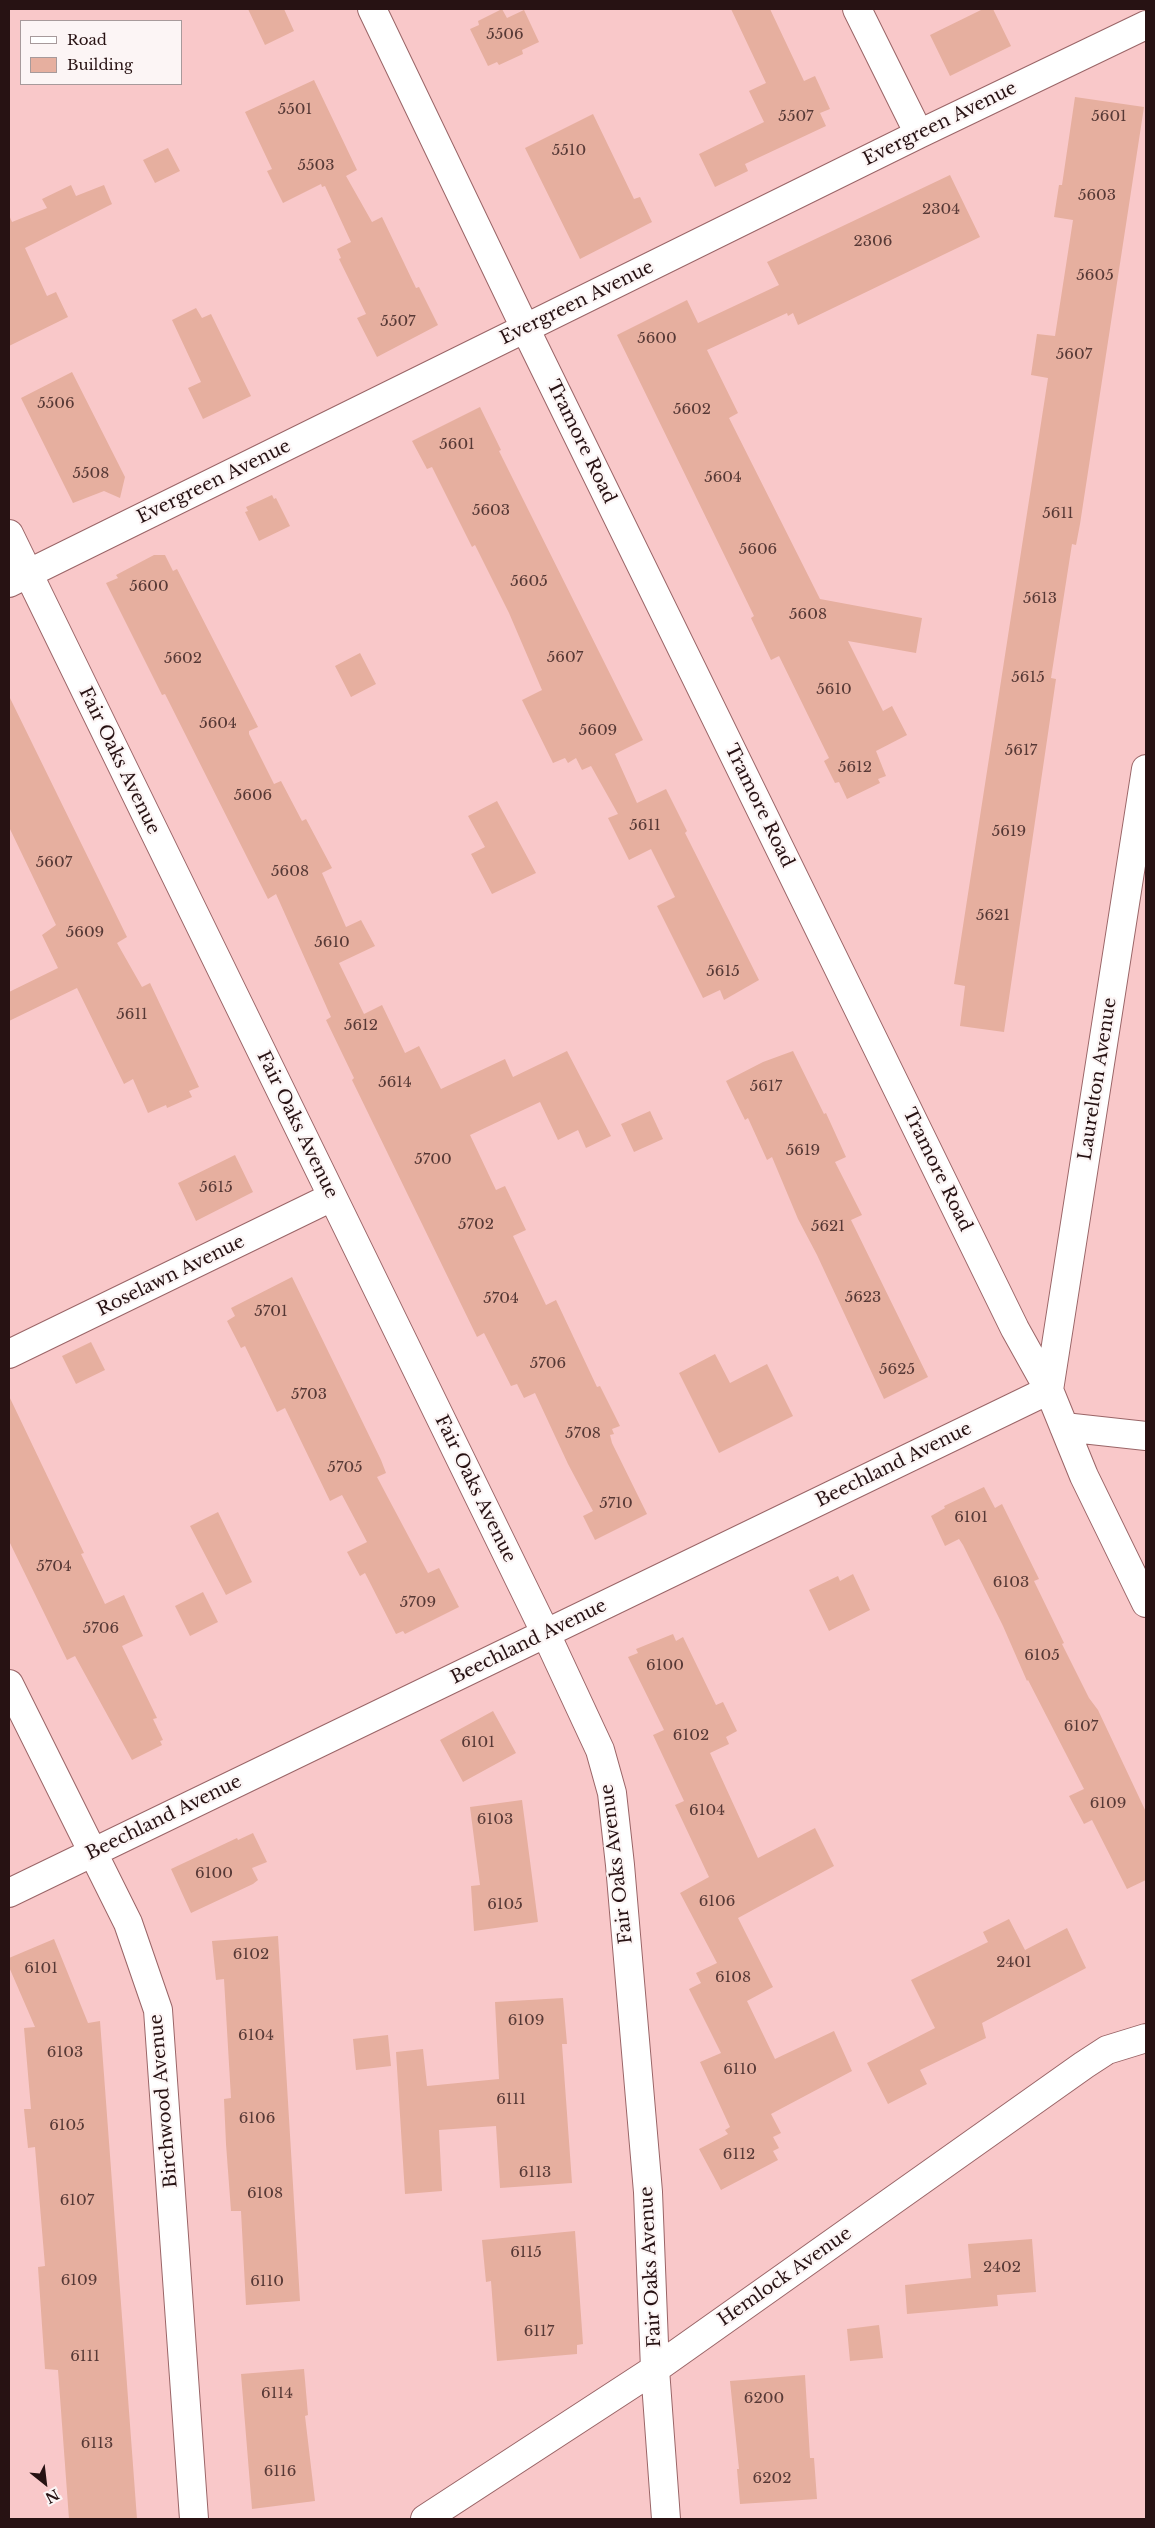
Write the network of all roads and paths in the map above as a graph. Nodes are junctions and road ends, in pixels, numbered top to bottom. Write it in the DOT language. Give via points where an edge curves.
graph roads {
  1 [pos="372,9"];
  2 [pos="857,9"];
  3 [pos="1146,25"];
  4 [pos="919,134"];
  5 [pos="525,328"];
  6 [pos="9,534"];
  7 [pos="18,578"];
  8 [pos="1146,769"];
  9 [pos="332,1197"];
  10 [pos="9,1354"];
  11 [pos="1049,1390"];
  12 [pos="1064,1427"];
  13 [pos="1146,1436"];
  14 [pos="1146,1603"];
  15 [pos="546,1634"];
  16 [pos="9,1684"];
  17 [pos="92,1852"];
  18 [pos="9,1893"];
  19 [pos="1146,2038"];
  20 [pos="655,2369"];
  21 [pos="194,2519"];
  22 [pos="425,2519"];
  23 [pos="666,2519"];
  1 -- 5 [label="street, Tramore Road"];
  2 -- 4 [label="street"];
  3 -- 4 [label="street, Evergreen Avenue"];
  4 -- 5 [label="street, Evergreen Avenue"];
  5 -- 7 [label="street, Evergreen Avenue"];
  5 -- 11 [label="street, Tramore Road" via="1015,1329"];
  6 -- 7 [label="street, Fair Oaks Avenue"];
  7 -- 9 [label="street, Fair Oaks Avenue"];
  8 -- 11 [label="street, Laurelton Avenue"];
  9 -- 10 [label="street, Roselawn Avenue"];
  9 -- 15 [label="street, Fair Oaks Avenue"];
  11 -- 12 [label="street, Tramore Road"];
  11 -- 15 [label="street, Beechland Avenue"];
  12 -- 13 [label="street"];
  12 -- 14 [label="street, Tramore Road" via="1084,1476"];
  15 -- 17 [label="street, Beechland Avenue"];
  15 -- 20 [label="street, Fair Oaks Avenue" via="600,1750 612,1793 648,2192"];
  16 -- 17 [label="street, Birchwood Avenue"];
  17 -- 18 [label="street, Beechland Avenue"];
  17 -- 21 [label="street, Birchwood Avenue" via="128,1923 158,2010"];
  19 -- 20 [label="street, Hemlock Avenue" via="1107,2050 1084,2065"];
  20 -- 22 [label="street, Hemlock Avenue"];
  20 -- 23 [label="street, Fair Oaks Avenue"];
}
